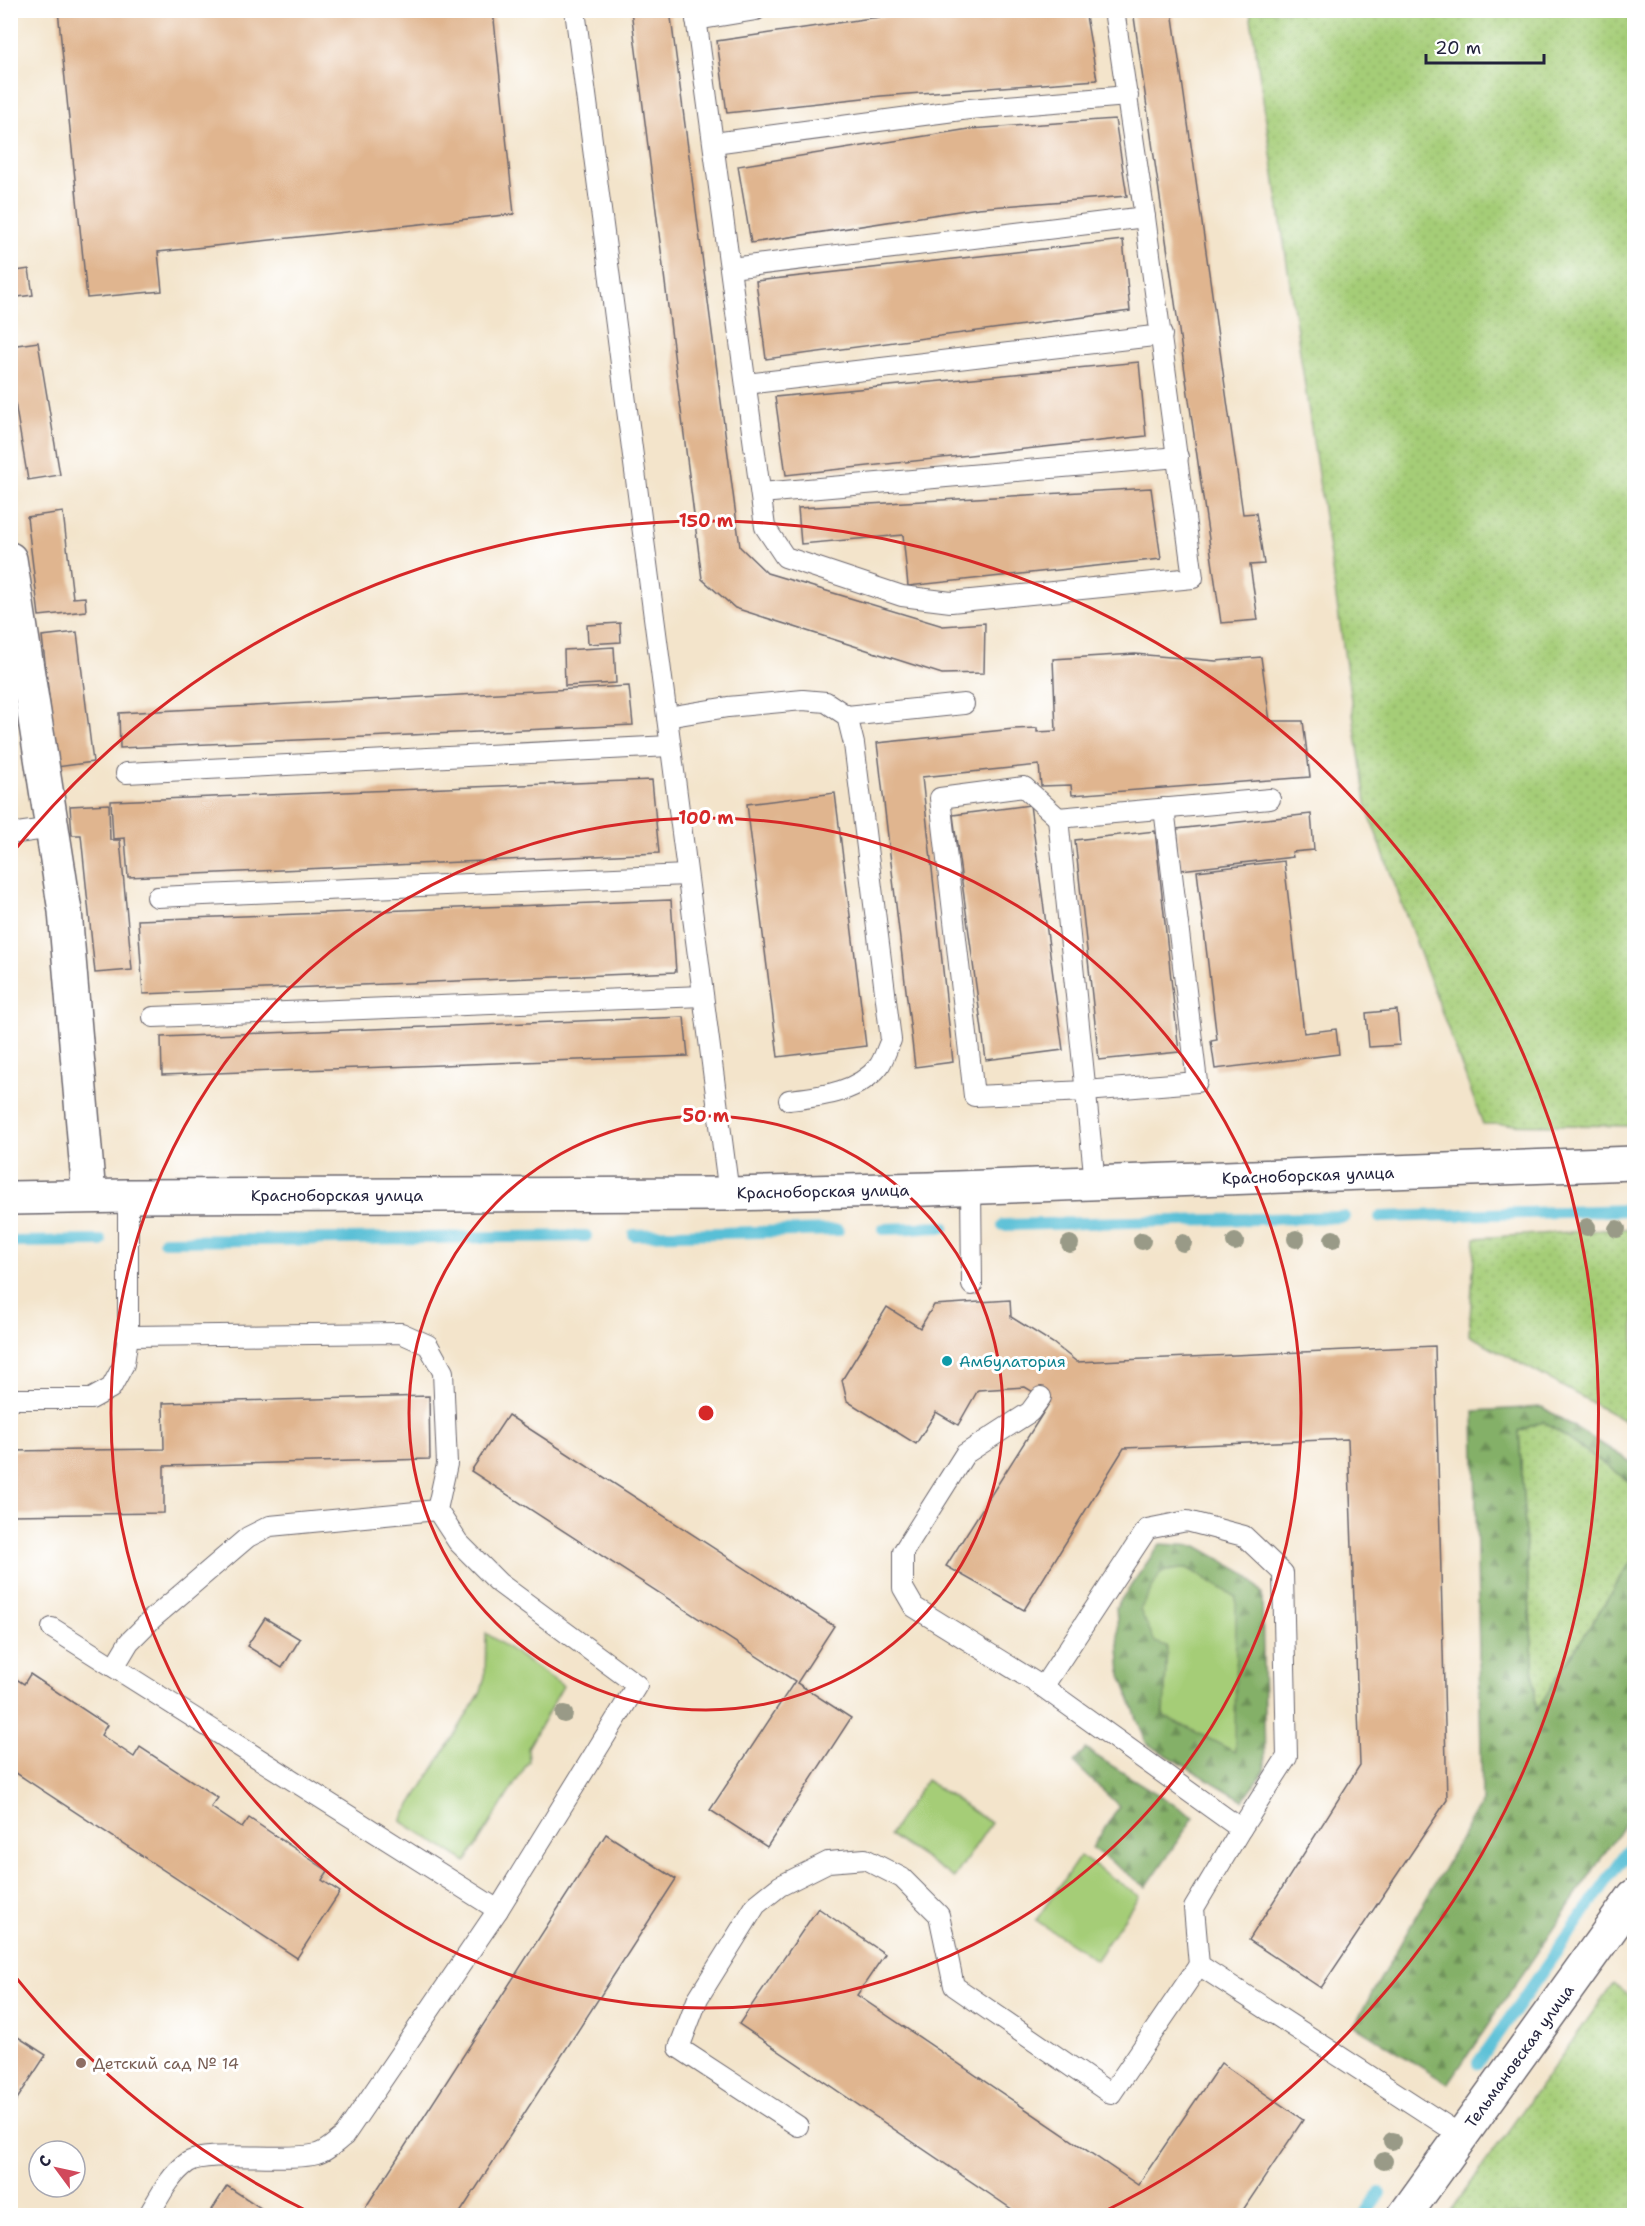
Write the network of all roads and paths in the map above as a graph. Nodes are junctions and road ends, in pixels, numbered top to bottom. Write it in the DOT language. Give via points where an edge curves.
graph roads {
  1 [pos="575,10"];
  2 [pos="756,10"];
  3 [pos="1114,10"];
  4 [pos="696,15"];
  5 [pos="1128,96"];
  6 [pos="714,143"];
  7 [pos="1145,217"];
  8 [pos="730,268"];
  9 [pos="1162,334"];
  10 [pos="746,384"];
  11 [pos="1178,457"];
  12 [pos="761,493"];
  13 [pos="10,559"];
  14 [pos="964,704"];
  15 [pos="847,716"];
  16 [pos="667,717"];
  17 [pos="670,746"];
  18 [pos="126,773"];
  19 [pos="1270,799"];
  20 [pos="1164,808"];
  21 [pos="1058,818"];
  22 [pos="52,828"];
  23 [pos="10,834"];
  24 [pos="687,875"];
  25 [pos="157,897"];
  26 [pos="703,996"];
  27 [pos="153,1017"];
  28 [pos="1086,1091"];
  29 [pos="789,1100"];
  30 [pos="1635,1163"];
  31 [pos="1095,1183"];
  32 [pos="971,1187"];
  33 [pos="729,1194"];
  34 [pos="89,1196"];
  35 [pos="128,1196"];
  36 [pos="10,1198"];
  37 [pos="972,1285"];
  38 [pos="128,1336"];
  39 [pos="1041,1397"];
  40 [pos="10,1399"];
  41 [pos="437,1510"];
  42 [pos="52,1628"];
  43 [pos="114,1667"];
  44 [pos="1043,1687"];
  45 [pos="1241,1828"];
  46 [pos="1635,1896"];
  47 [pos="498,1910"];
  48 [pos="1200,1965"];
  49 [pos="798,2126"];
  50 [pos="1462,2136"];
  51 [pos="148,2216"];
  52 [pos="1404,2216"];
  1 -- 16 [label="lane"];
  2 -- 4 [label="lane"];
  3 -- 5 [label="lane"];
  4 -- 6 [label="lane"];
  5 -- 6 [label="lane" via="969,109"];
  5 -- 7 [label="lane"];
  6 -- 8 [label="lane"];
  7 -- 8 [label="lane"];
  7 -- 9 [label="lane"];
  8 -- 10 [label="lane"];
  9 -- 10 [label="lane"];
  9 -- 11 [label="lane"];
  10 -- 12 [label="lane"];
  11 -- 12 [label="lane"];
  11 -- 12 [label="lane" via="1193,578 951,602 902,596 785,557 765,527"];
  13 -- 22 [label="street"];
  14 -- 15 [label="lane"];
  15 -- 16 [label="lane" via="826,702 803,700"];
  15 -- 29 [label="lane" via="854,744 891,1040 880,1065 860,1083 831,1095"];
  16 -- 17 [label="lane"];
  17 -- 18 [label="lane"];
  17 -- 24 [label="lane"];
  19 -- 20 [label="lane"];
  20 -- 21 [label="lane"];
  20 -- 28 [label="lane" via="1197,1082"];
  21 -- 28 [label="lane"];
  21 -- 28 [label="lane" via="1024,787 940,798 974,1096"];
  22 -- 23 [label="lane"];
  22 -- 34 [label="street" via="65,911"];
  24 -- 25 [label="lane"];
  24 -- 26 [label="lane"];
  26 -- 27 [label="lane"];
  26 -- 33 [label="lane"];
  28 -- 31 [label="lane"];
  30 -- 31 [label="street, Красноборская улица"];
  31 -- 32 [label="street, Красноборская улица"];
  32 -- 33 [label="street, Красноборская улица"];
  32 -- 37 [label="lane"];
  33 -- 35 [label="street, Красноборская улица"];
  34 -- 35 [label="street, Красноборская улица"];
  34 -- 36 [label="street, Красноборская улица"];
  35 -- 38 [label="lane"];
  38 -- 40 [label="lane" via="124,1364 111,1388 91,1399"];
  38 -- 41 [label="lane" via="401,1333 428,1345 443,1372 447,1464"];
  39 -- 44 [label="lane" via="1030,1412 965,1454 903,1552 903,1588 914,1607"];
  41 -- 43 [label="lane" via="270,1526 248,1537 152,1618 129,1642"];
  41 -- 47 [label="lane" via="458,1542 499,1583 638,1685"];
  42 -- 43 [label="lane"];
  43 -- 47 [label="lane"];
  44 -- 45 [label="lane"];
  44 -- 45 [label="lane" via="1147,1529 1187,1521 1244,1536 1283,1573 1287,1757"];
  45 -- 48 [label="lane" via="1194,1908"];
  46 -- 50 [label="street, Тельмановская улица"];
  47 -- 51 [label="lane" via="344,2136 318,2154 212,2157 188,2162 169,2182"];
  48 -- 49 [label="lane" via="1111,2094 954,1986 939,1915 902,1878 866,1859 828,1862 780,1886 756,1905 698,1998 679,2048"];
  48 -- 50 [label="lane"];
  50 -- 52 [label="street, Тельмановская улица"];
}
